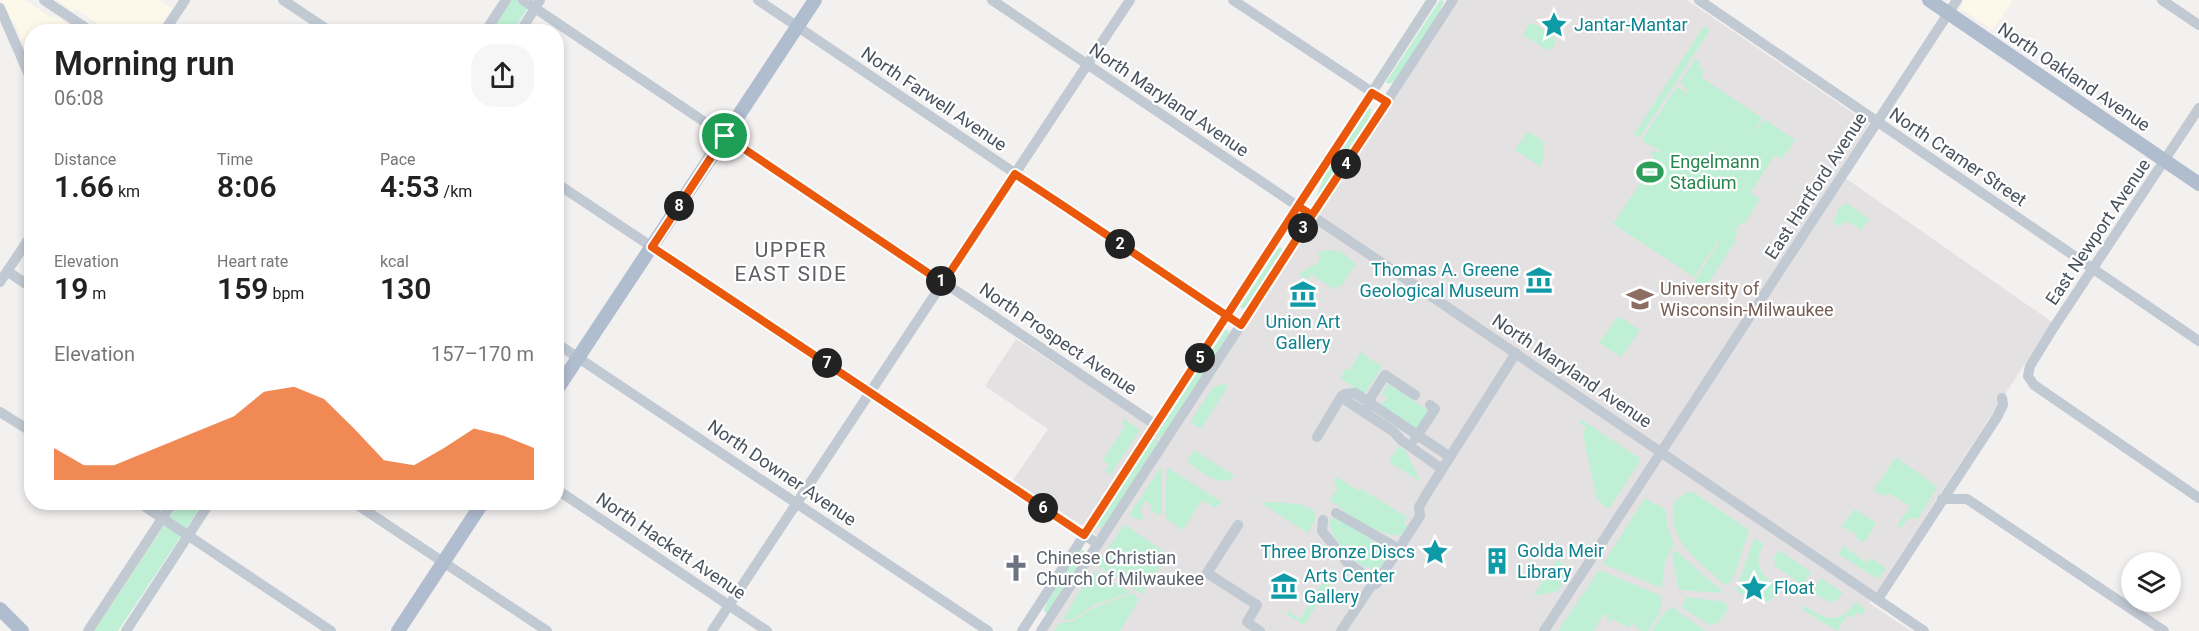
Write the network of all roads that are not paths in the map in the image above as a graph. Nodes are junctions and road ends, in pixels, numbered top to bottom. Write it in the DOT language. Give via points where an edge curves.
graph roads {
  1 [pos="44,0"];
  2 [pos="185,0"];
  3 [pos="283,0"];
  4 [pos="506,0"];
  5 [pos="523,0"];
  6 [pos="758,0"];
  7 [pos="815,0"];
  8 [pos="992,0"];
  9 [pos="1130,0"];
  10 [pos="1233,0"];
  11 [pos="1431,0"];
  12 [pos="1453,0"];
  13 [pos="1699,0"];
  14 [pos="1929,0"];
  15 [pos="1957,0"];
  16 [pos="2162,0"];
  17 [pos="538,4"];
  18 [pos="0,8"];
  19 [pos="1948,13"];
  20 [pos="80,24"];
  21 [pos="169,24"];
  22 [pos="318,24"];
  23 [pos="490,24"];
  24 [pos="525,24"];
  25 [pos="2199,25"];
  26 [pos="798,26"];
  27 [pos="24,64"];
  28 [pos="1088,64"];
  29 [pos="1372,93"];
  30 [pos="1387,102"];
  31 [pos="2199,108"];
  32 [pos="1877,122"];
  33 [pos="725,136"];
  34 [pos="2165,161"];
  35 [pos="1015,174"];
  36 [pos="2199,184"];
  37 [pos="564,188"];
  38 [pos="1298,206"];
  39 [pos="1312,215"];
  40 [pos="24,246"];
  41 [pos="652,247"];
  42 [pos="2093,269"];
  43 [pos="7,271"];
  44 [pos="0,282"];
  45 [pos="24,283"];
  46 [pos="943,283"];
  47 [pos="1228,316"];
  48 [pos="1241,325"];
  49 [pos="2199,341"];
  50 [pos="564,348"];
  51 [pos="1516,353"];
  52 [pos="578,358"];
  53 [pos="564,379"];
  54 [pos="870,392"];
  55 [pos="1415,395"];
  56 [pos="2002,398"];
  57 [pos="1430,405"];
  58 [pos="1367,408"];
  59 [pos="0,412"];
  60 [pos="1156,425"];
  61 [pos="24,427"];
  62 [pos="1418,435"];
  63 [pos="1317,436"];
  64 [pos="1410,447"];
  65 [pos="1661,452"];
  66 [pos="1450,457"];
  67 [pos="1442,469"];
  68 [pos="564,494"];
  69 [pos="2199,498"];
  70 [pos="1942,499"];
  71 [pos="797,503"];
  72 [pos="150,510"];
  73 [pos="168,510"];
  74 [pos="205,510"];
  75 [pos="365,510"];
  76 [pos="478,510"];
  77 [pos="1336,513"];
  78 [pos="163,518"];
  79 [pos="1323,520"];
  80 [pos="1238,525"];
  81 [pos="1084,535"];
  82 [pos="188,536"];
  83 [pos="1098,544"];
  84 [pos="1399,549"];
  85 [pos="443,563"];
  86 [pos="1374,582"];
  87 [pos="1878,599"];
  88 [pos="729,605"];
  89 [pos="0,609"];
  90 [pos="22,631"];
  91 [pos="88,631"];
  92 [pos="126,631"];
  93 [pos="331,631"];
  94 [pos="398,631"];
  95 [pos="547,631"];
  96 [pos="712,631"];
  97 [pos="766,631"];
  98 [pos="988,631"];
  99 [pos="1022,631"];
  100 [pos="1041,631"];
  101 [pos="1260,631"];
  102 [pos="1341,631"];
  103 [pos="1544,631"];
  104 [pos="1924,631"];
  105 [pos="2164,631"];
  1 -- 20 [label="street"];
  2 -- 21 [label="street"];
  3 -- 22 [label="street"];
  4 -- 23 [label="street"];
  5 -- 17 [label="street, North Prospect Avenue"];
  6 -- 26 [label="street, North Farwell Avenue"];
  7 -- 26 [label="main road"];
  8 -- 28 [label="street, North Maryland Avenue"];
  9 -- 28 [label="street"];
  10 -- 29 [label="street"];
  11 -- 29 [label="street"];
  12 -- 30 [label="street"];
  13 -- 32 [label="street, North Cramer Street"];
  14 -- 19 [label="main road, North Oakland Avenue"];
  15 -- 19 [label="street, East Hartford Avenue"];
  16 -- 25 [label="street"];
  17 -- 24 [label="street"];
  17 -- 33 [label="street, North Prospect Avenue"];
  18 -- 27 [label="street"];
  19 -- 32 [label="street, East Hartford Avenue"];
  19 -- 34 [label="main road, North Oakland Avenue"];
  26 -- 33 [label="main road"];
  26 -- 35 [label="street, North Farwell Avenue"];
  28 -- 35 [label="street"];
  28 -- 38 [label="street, North Maryland Avenue"];
  29 -- 30 [label="street"];
  29 -- 38 [label="street"];
  30 -- 39 [label="street"];
  31 -- 34 [label="street, East Newport Avenue"];
  32 -- 42 [label="street, North Cramer Street"];
  32 -- 65 [label="street, East Hartford Avenue"];
  33 -- 41 [label="main road"];
  33 -- 46 [label="street, North Prospect Avenue"];
  34 -- 36 [label="main road, North Oakland Avenue"];
  34 -- 42 [label="street, East Newport Avenue"];
  35 -- 46 [label="street"];
  35 -- 47 [label="street, North Farwell Avenue"];
  37 -- 41 [label="street"];
  38 -- 39 [label="street, North Maryland Avenue"];
  38 -- 47 [label="street"];
  39 -- 48 [label="street"];
  39 -- 51 [label="street, North Maryland Avenue"];
  40 -- 43 [label="street"];
  41 -- 52 [label="main road"];
  41 -- 54 [label="street"];
  42 -- 49 [label="street, North Cramer Street"];
  42 -- 69 [label="street, East Newport Avenue" via="2030,366 2028,376 2034,385"];
  43 -- 44 [label="street"];
  43 -- 45 [label="street"];
  46 -- 54 [label="street"];
  46 -- 60 [label="street, North Prospect Avenue"];
  47 -- 48 [label="street, North Farwell Avenue"];
  47 -- 60 [label="street"];
  48 -- 83 [label="street"];
  50 -- 52 [label="street, North Downer Avenue"];
  51 -- 65 [label="street, North Maryland Avenue"];
  51 -- 66 [label="street"];
  52 -- 53 [label="main road"];
  52 -- 71 [label="street, North Downer Avenue"];
  54 -- 71 [label="street"];
  54 -- 81 [label="street"];
  55 -- 58 [label="street" via="1385,375"];
  56 -- 70 [label="street" via="2001,409"];
  57 -- 62 [label="street" via="1435,409"];
  58 -- 62 [label="street"];
  58 -- 63 [label="street" via="1355,393 1344,394"];
  58 -- 64 [label="street"];
  59 -- 61 [label="street"];
  60 -- 81 [label="street"];
  62 -- 64 [label="street"];
  62 -- 66 [label="street"];
  64 -- 67 [label="street"];
  65 -- 87 [label="street, North Maryland Avenue"];
  65 -- 103 [label="street, East Hartford Avenue"];
  66 -- 67 [label="street"];
  67 -- 84 [label="street"];
  68 -- 88 [label="street, North Hackett Avenue"];
  70 -- 87 [label="street"];
  70 -- 105 [label="street" via="1967,499"];
  71 -- 88 [label="street"];
  71 -- 98 [label="street, North Downer Avenue"];
  72 -- 78 [label="street"];
  73 -- 78 [label="street"];
  74 -- 82 [label="street"];
  75 -- 85 [label="street"];
  76 -- 85 [label="main road"];
  77 -- 84 [label="street"];
  78 -- 82 [label="street"];
  78 -- 91 [label="street"];
  79 -- 86 [label="street" via="1322,531 1346,561"];
  80 -- 101 [label="street" via="1207,573 1257,606 1247,622"];
  81 -- 83 [label="street"];
  81 -- 99 [label="street"];
  82 -- 92 [label="street"];
  82 -- 93 [label="street"];
  83 -- 100 [label="street"];
  84 -- 86 [label="street"];
  85 -- 94 [label="main road"];
  85 -- 95 [label="street"];
  86 -- 102 [label="street"];
  87 -- 104 [label="street, North Maryland Avenue"];
  88 -- 96 [label="street"];
  88 -- 97 [label="street, North Hackett Avenue"];
  89 -- 90 [label="main road"];
}
